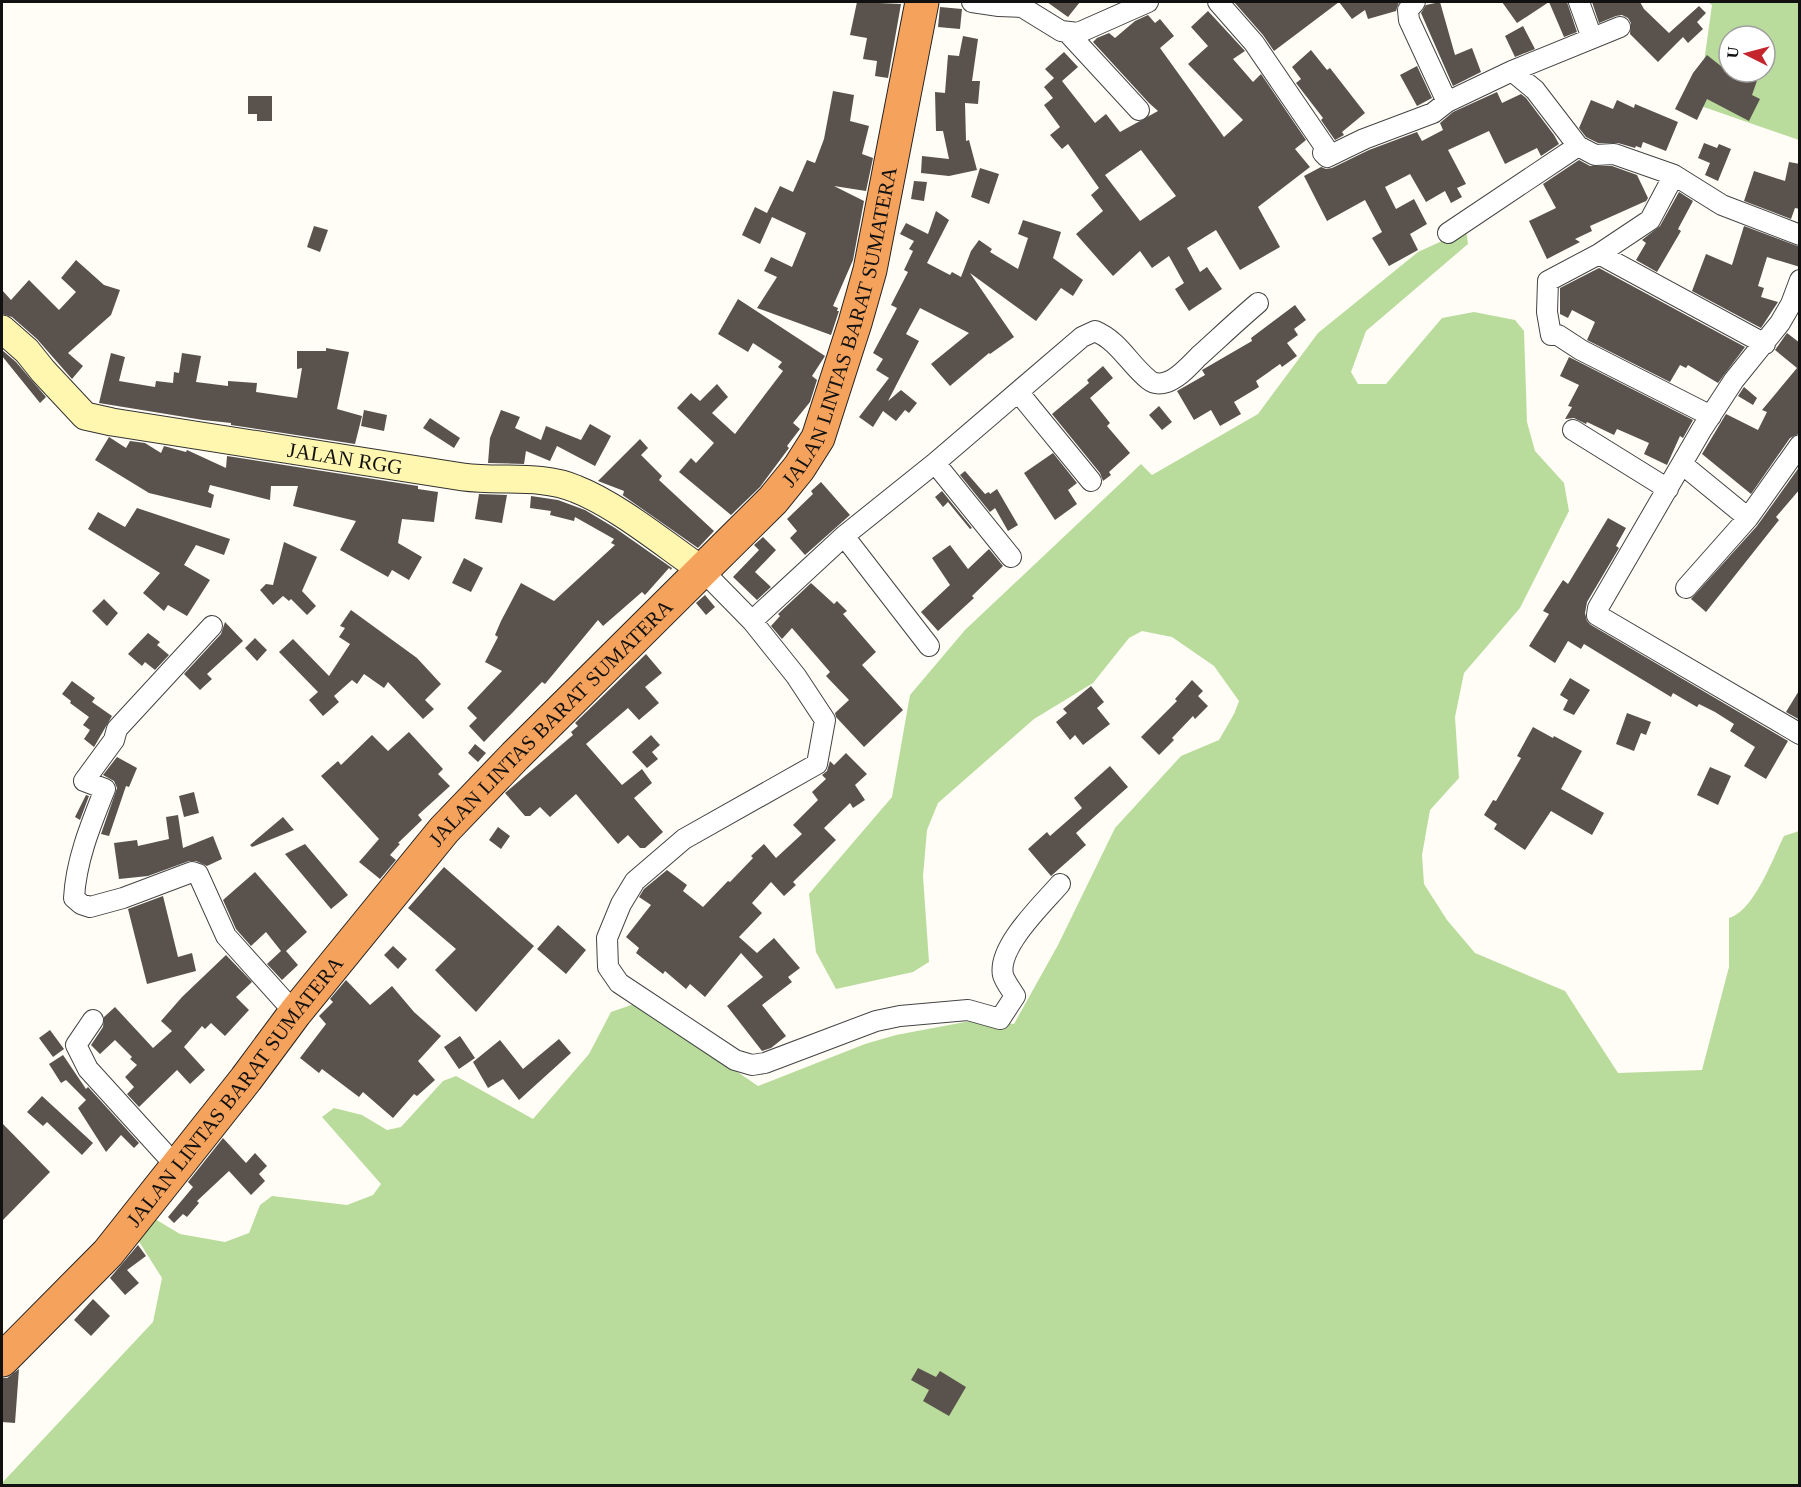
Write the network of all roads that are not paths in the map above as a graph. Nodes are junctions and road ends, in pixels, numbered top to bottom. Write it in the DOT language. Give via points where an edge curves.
graph roads {
  1 [pos="922,2"];
  2 [pos="972,2"];
  3 [pos="1148,2"];
  4 [pos="1218,2"];
  5 [pos="1414,2"];
  6 [pos="1579,2"];
  7 [pos="1022,4"];
  8 [pos="1620,27"];
  9 [pos="1068,33"];
  10 [pos="1592,38"];
  11 [pos="1512,71"];
  12 [pos="1447,102"];
  13 [pos="1138,110"];
  14 [pos="1578,146"];
  15 [pos="1674,175"];
  16 [pos="1798,231"];
  17 [pos="1448,233"];
  18 [pos="1599,254"];
  19 [pos="1800,280"];
  20 [pos="1258,303"];
  21 [pos="2,329"];
  22 [pos="1765,344"];
  23 [pos="1019,393"];
  24 [pos="1711,416"];
  25 [pos="1573,430"];
  26 [pos="1800,445"];
  27 [pos="935,463"];
  28 [pos="1682,465"];
  29 [pos="1091,481"];
  30 [pos="1668,489"];
  31 [pos="1748,518"];
  32 [pos="844,536"];
  33 [pos="1011,557"];
  34 [pos="702,570"];
  35 [pos="1686,588"];
  36 [pos="753,621"];
  37 [pos="212,626"];
  38 [pos="929,646"];
  39 [pos="1800,734"];
  40 [pos="1060,884"];
  41 [pos="295,1012"];
  42 [pos="93,1020"];
  43 [pos="177,1167"];
  44 [pos="2,1360"];
  1 -- 34 [label="highway, JALAN LINTAS BARAT SUMATERA" via="870,270 818,438 773,500"];
  2 -- 7 [label="street"];
  3 -- 9 [label="street" via="1078,33"];
  4 -- 12 [label="street" via="1254,43 1327,157 1433,113"];
  5 -- 12 [label="street" via="1408,10 1409,20"];
  6 -- 10 [label="street"];
  7 -- 9 [label="street"];
  8 -- 10 [label="street"];
  9 -- 13 [label="street"];
  10 -- 11 [label="street"];
  11 -- 12 [label="street"];
  11 -- 14 [label="street" via="1535,90"];
  14 -- 15 [label="street" via="1595,155 1614,154"];
  14 -- 17 [label="street"];
  15 -- 16 [label="street" via="1722,205"];
  15 -- 18 [label="street" via="1650,220"];
  18 -- 22 [label="street"];
  18 -- 24 [label="street" via="1548,281 1551,335 1558,335"];
  19 -- 22 [label="street" via="1791,304"];
  20 -- 23 [label="street" via="1166,382 1149,380 1117,344 1095,331 1082,337"];
  21 -- 34 [label="street, JALAN RGG" via="85,416 426,471 544,481 575,488 610,507"];
  22 -- 24 [label="street" via="1734,380"];
  23 -- 27 [label="street"];
  23 -- 29 [label="street"];
  24 -- 28 [label="street"];
  25 -- 30 [label="street"];
  26 -- 31 [label="street"];
  27 -- 32 [label="street"];
  27 -- 33 [label="street"];
  28 -- 30 [label="street"];
  28 -- 31 [label="street"];
  30 -- 39 [label="street" via="1596,615"];
  31 -- 35 [label="street"];
  32 -- 36 [label="street"];
  32 -- 38 [label="street"];
  34 -- 36 [label="street"];
  34 -- 41 [label="highway, JALAN LINTAS BARAT SUMATERA" via="444,830"];
  36 -- 40 [label="street" via="825,720 817,764 684,839 635,881 607,938 608,966 619,983 735,1060 752,1065 900,1016 968,1011 1000,1019 1015,996 1004,976 1005,955"];
  37 -- 41 [label="street" via="117,729 114,740 84,781 105,789 84,847 74,898 90,907 198,874 226,936"];
  41 -- 43 [label="highway, JALAN LINTAS BARAT SUMATERA"];
  42 -- 43 [label="street" via="76,1045 87,1069"];
  43 -- 44 [label="highway, JALAN LINTAS BARAT SUMATERA" via="108,1253"];
}
